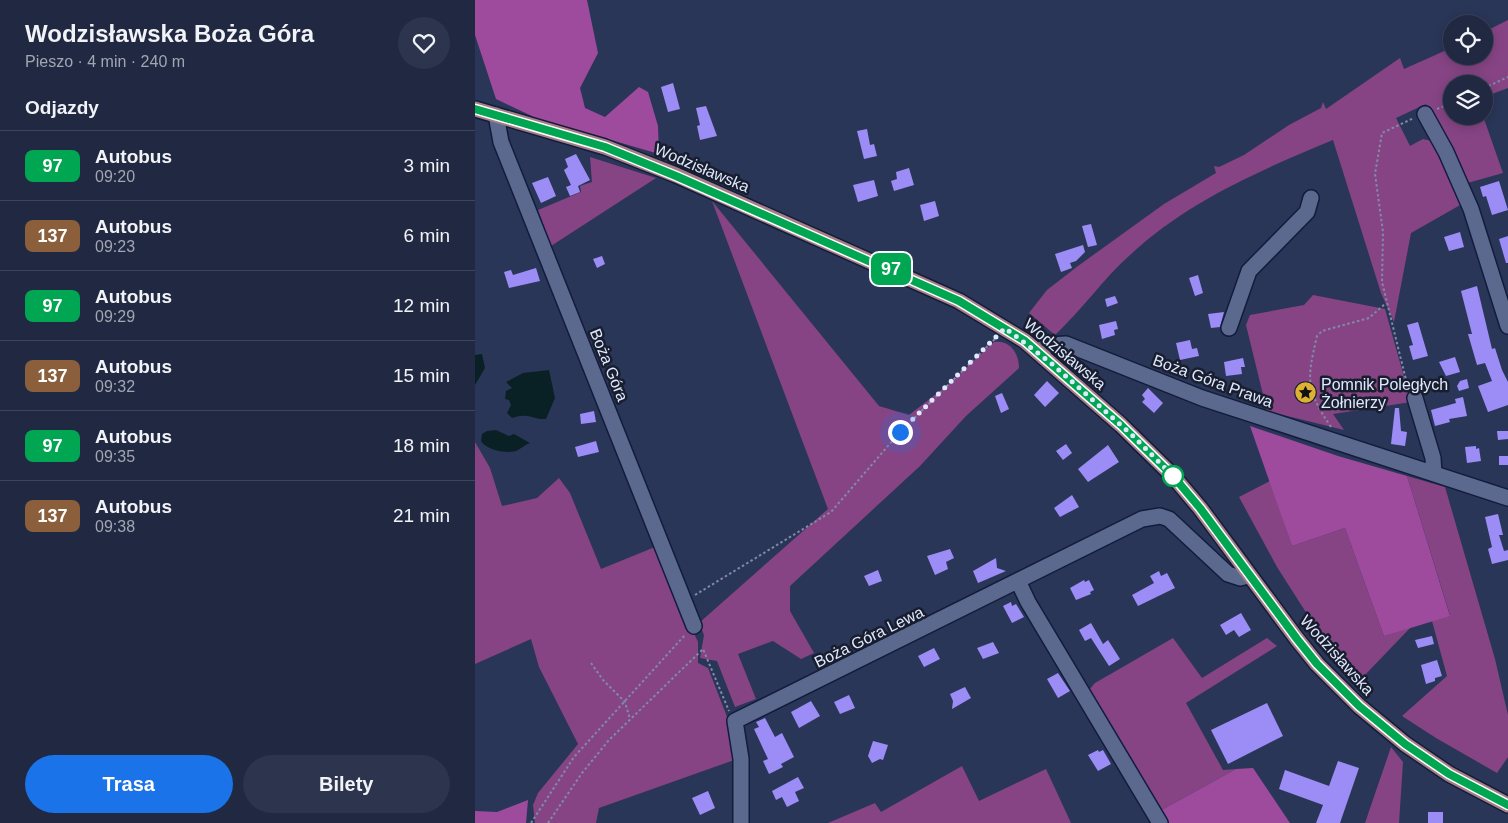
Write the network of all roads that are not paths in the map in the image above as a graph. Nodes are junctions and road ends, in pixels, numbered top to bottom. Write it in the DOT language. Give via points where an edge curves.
graph roads {
  1 [pos="475,109"];
  2 [pos="1425,114"];
  3 [pos="496,115"];
  4 [pos="1311,198"];
  5 [pos="1508,326"];
  6 [pos="1229,328"];
  7 [pos="1038,351"];
  8 [pos="1415,398"];
  9 [pos="1435,474"];
  10 [pos="1508,498"];
  11 [pos="1248,576"];
  12 [pos="1019,583"];
  13 [pos="693,626"];
  14 [pos="1507,800"];
  15 [pos="741,823"];
  16 [pos="1161,823"];
  1 -- 3 [label="main road, Wodzisławska"];
  2 -- 5 [label="street" via="1471,209"];
  3 -- 7 [label="main road, Wodzisławska" via="605,147 668,172 959,301"];
  3 -- 13 [label="street, Boża Góra" via="501,142"];
  4 -- 6 [label="street" via="1307,212 1249,271"];
  7 -- 9 [label="street, Boża Góra Prawa" via="1049,345 1066,344 1202,398"];
  7 -- 11 [label="main road, Wodzisławska" via="1173,476"];
  8 -- 9 [label="street"];
  9 -- 10 [label="street, Boża Góra Prawa"];
  11 -- 12 [label="street, Boża Góra Lewa" via="1240,578 1228,574 1175,523 1159,516 1142,520"];
  11 -- 14 [label="main road, Wodzisławska" via="1317,664 1359,706 1405,744 1449,774"];
  12 -- 15 [label="street, Boża Góra Lewa" via="735,722 741,759"];
  12 -- 16 [label="street"];
}
